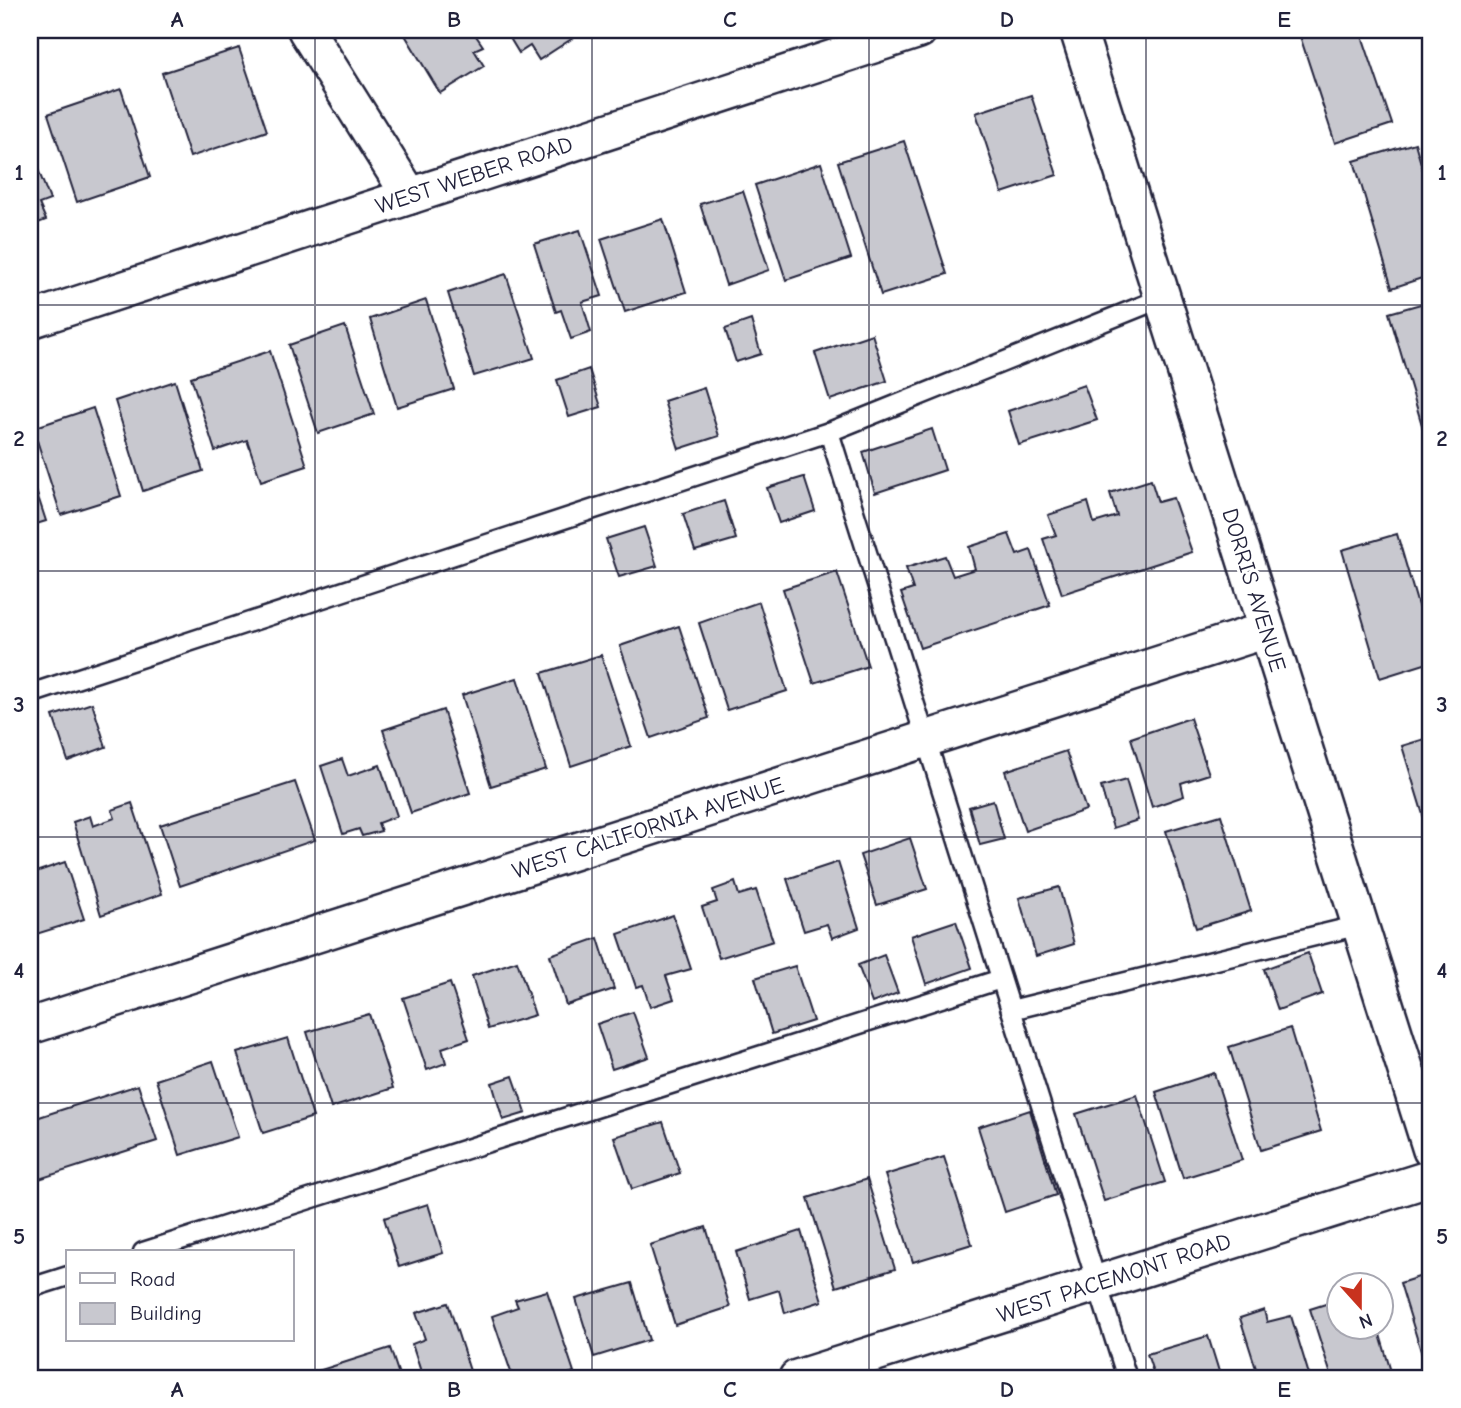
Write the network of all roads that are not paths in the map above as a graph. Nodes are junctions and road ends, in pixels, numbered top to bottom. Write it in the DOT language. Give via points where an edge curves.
graph roads {
  1 [pos="306,30"];
  2 [pos="919,30"];
  3 [pos="1078,30"];
  4 [pos="410,196"];
  5 [pos="1162,298"];
  6 [pos="30,320"];
  7 [pos="829,432"];
  8 [pos="1266,630"];
  9 [pos="30,694"];
  10 [pos="926,739"];
  11 [pos="1360,925"];
  12 [pos="1001,979"];
  13 [pos="1011,1010"];
  14 [pos="30,1026"];
  15 [pos="1431,1150"];
  16 [pos="1431,1178"];
  17 [pos="149,1250"];
  18 [pos="66,1277"];
  19 [pos="1097,1283"];
  20 [pos="30,1288"];
  21 [pos="797,1378"];
  22 [pos="1127,1378"];
  1 -- 4 [label="street"];
  2 -- 4 [label="street, WEST WEBER ROAD"];
  3 -- 5 [label="street, DORRIS AVENUE"];
  4 -- 6 [label="street, WEST WEBER ROAD"];
  5 -- 7 [label="lane"];
  5 -- 8 [label="street, DORRIS AVENUE"];
  7 -- 9 [label="lane"];
  7 -- 10 [label="lane"];
  8 -- 10 [label="street, WEST CALIFORNIA AVENUE"];
  8 -- 11 [label="street, DORRIS AVENUE"];
  10 -- 12 [label="lane"];
  10 -- 14 [label="street, WEST CALIFORNIA AVENUE"];
  11 -- 13 [label="lane"];
  11 -- 15 [label="street, DORRIS AVENUE"];
  12 -- 13 [label="lane"];
  12 -- 17 [label="lane"];
  13 -- 19 [label="lane"];
  16 -- 19 [label="street, WEST PACEMONT ROAD"];
  18 -- 20 [label="lane"];
  19 -- 21 [label="street, WEST PACEMONT ROAD"];
  19 -- 22 [label="lane"];
}
